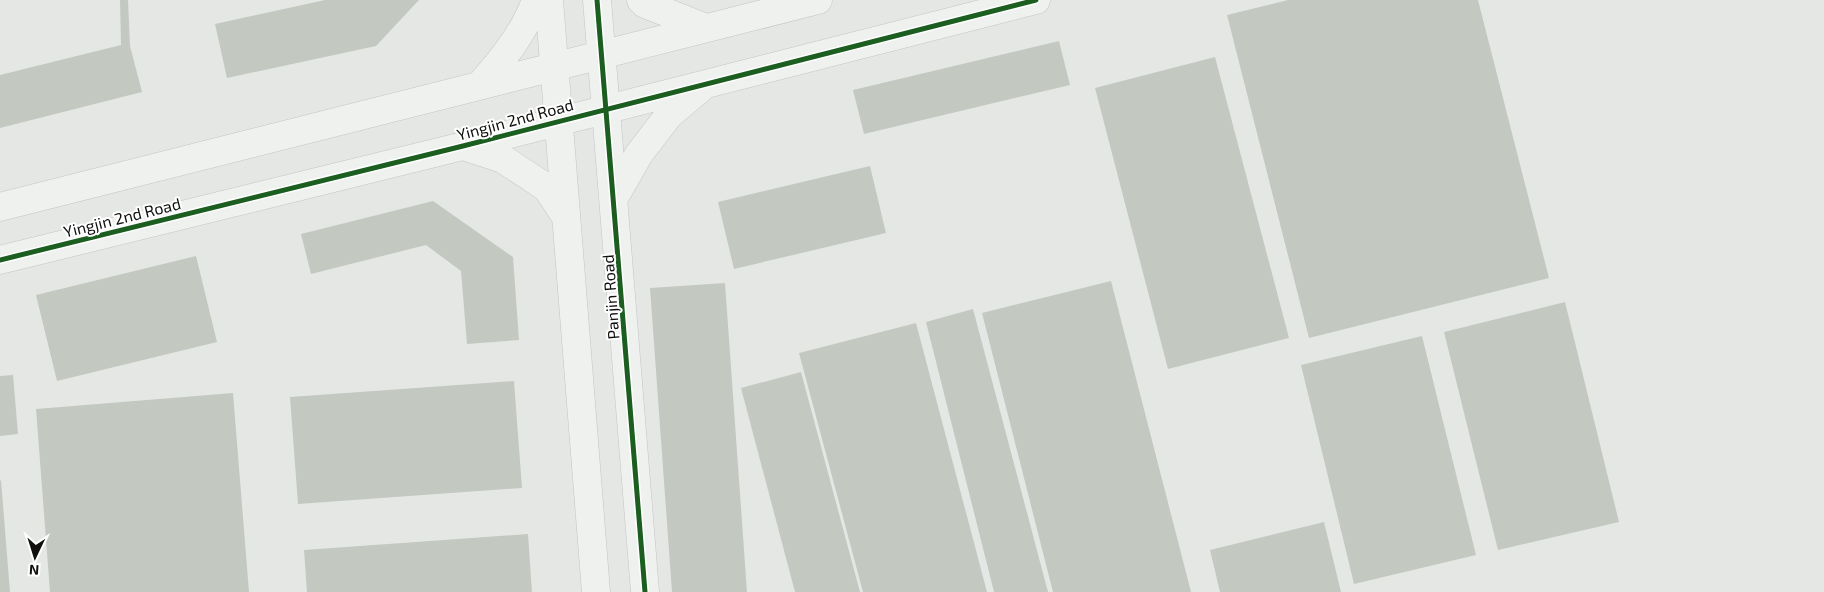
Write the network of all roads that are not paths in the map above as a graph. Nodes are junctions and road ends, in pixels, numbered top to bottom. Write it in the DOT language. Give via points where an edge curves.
graph roads {
  1 [pos="536,0"];
  2 [pos="549,0"];
  3 [pos="597,0"];
  4 [pos="641,0"];
  5 [pos="818,0"];
  6 [pos="1036,0"];
  7 [pos="706,28"];
  8 [pos="602,54"];
  9 [pos="554,66"];
  10 [pos="705,84"];
  11 [pos="480,85"];
  12 [pos="606,108"];
  13 [pos="559,121"];
  14 [pos="463,146"];
  15 [pos="614,198"];
  16 [pos="0,207"];
  17 [pos="566,217"];
  18 [pos="0,260"];
  19 [pos="596,592"];
  20 [pos="645,592"];
  1 -- 11 [label="street" via="504,58"];
  2 -- 9 [label="street"];
  3 -- 8 [label="street, Panjin Road"];
  4 -- 7 [label="street"];
  5 -- 7 [label="street"];
  6 -- 10 [label="street, Yingjin 2nd Road"];
  7 -- 8 [label="street"];
  8 -- 9 [label="street"];
  8 -- 12 [label="street, Panjin Road"];
  9 -- 11 [label="street"];
  9 -- 13 [label="street"];
  10 -- 12 [label="street, Yingjin 2nd Road"];
  10 -- 15 [label="street" via="668,115 639,154"];
  11 -- 16 [label="street"];
  12 -- 13 [label="street, Yingjin 2nd Road"];
  12 -- 15 [label="street, Panjin Road"];
  13 -- 14 [label="street, Yingjin 2nd Road"];
  13 -- 17 [label="street"];
  14 -- 17 [label="street" via="503,159 547,188"];
  14 -- 18 [label="street, Yingjin 2nd Road"];
  15 -- 20 [label="street, Panjin Road"];
  17 -- 19 [label="street"];
}
